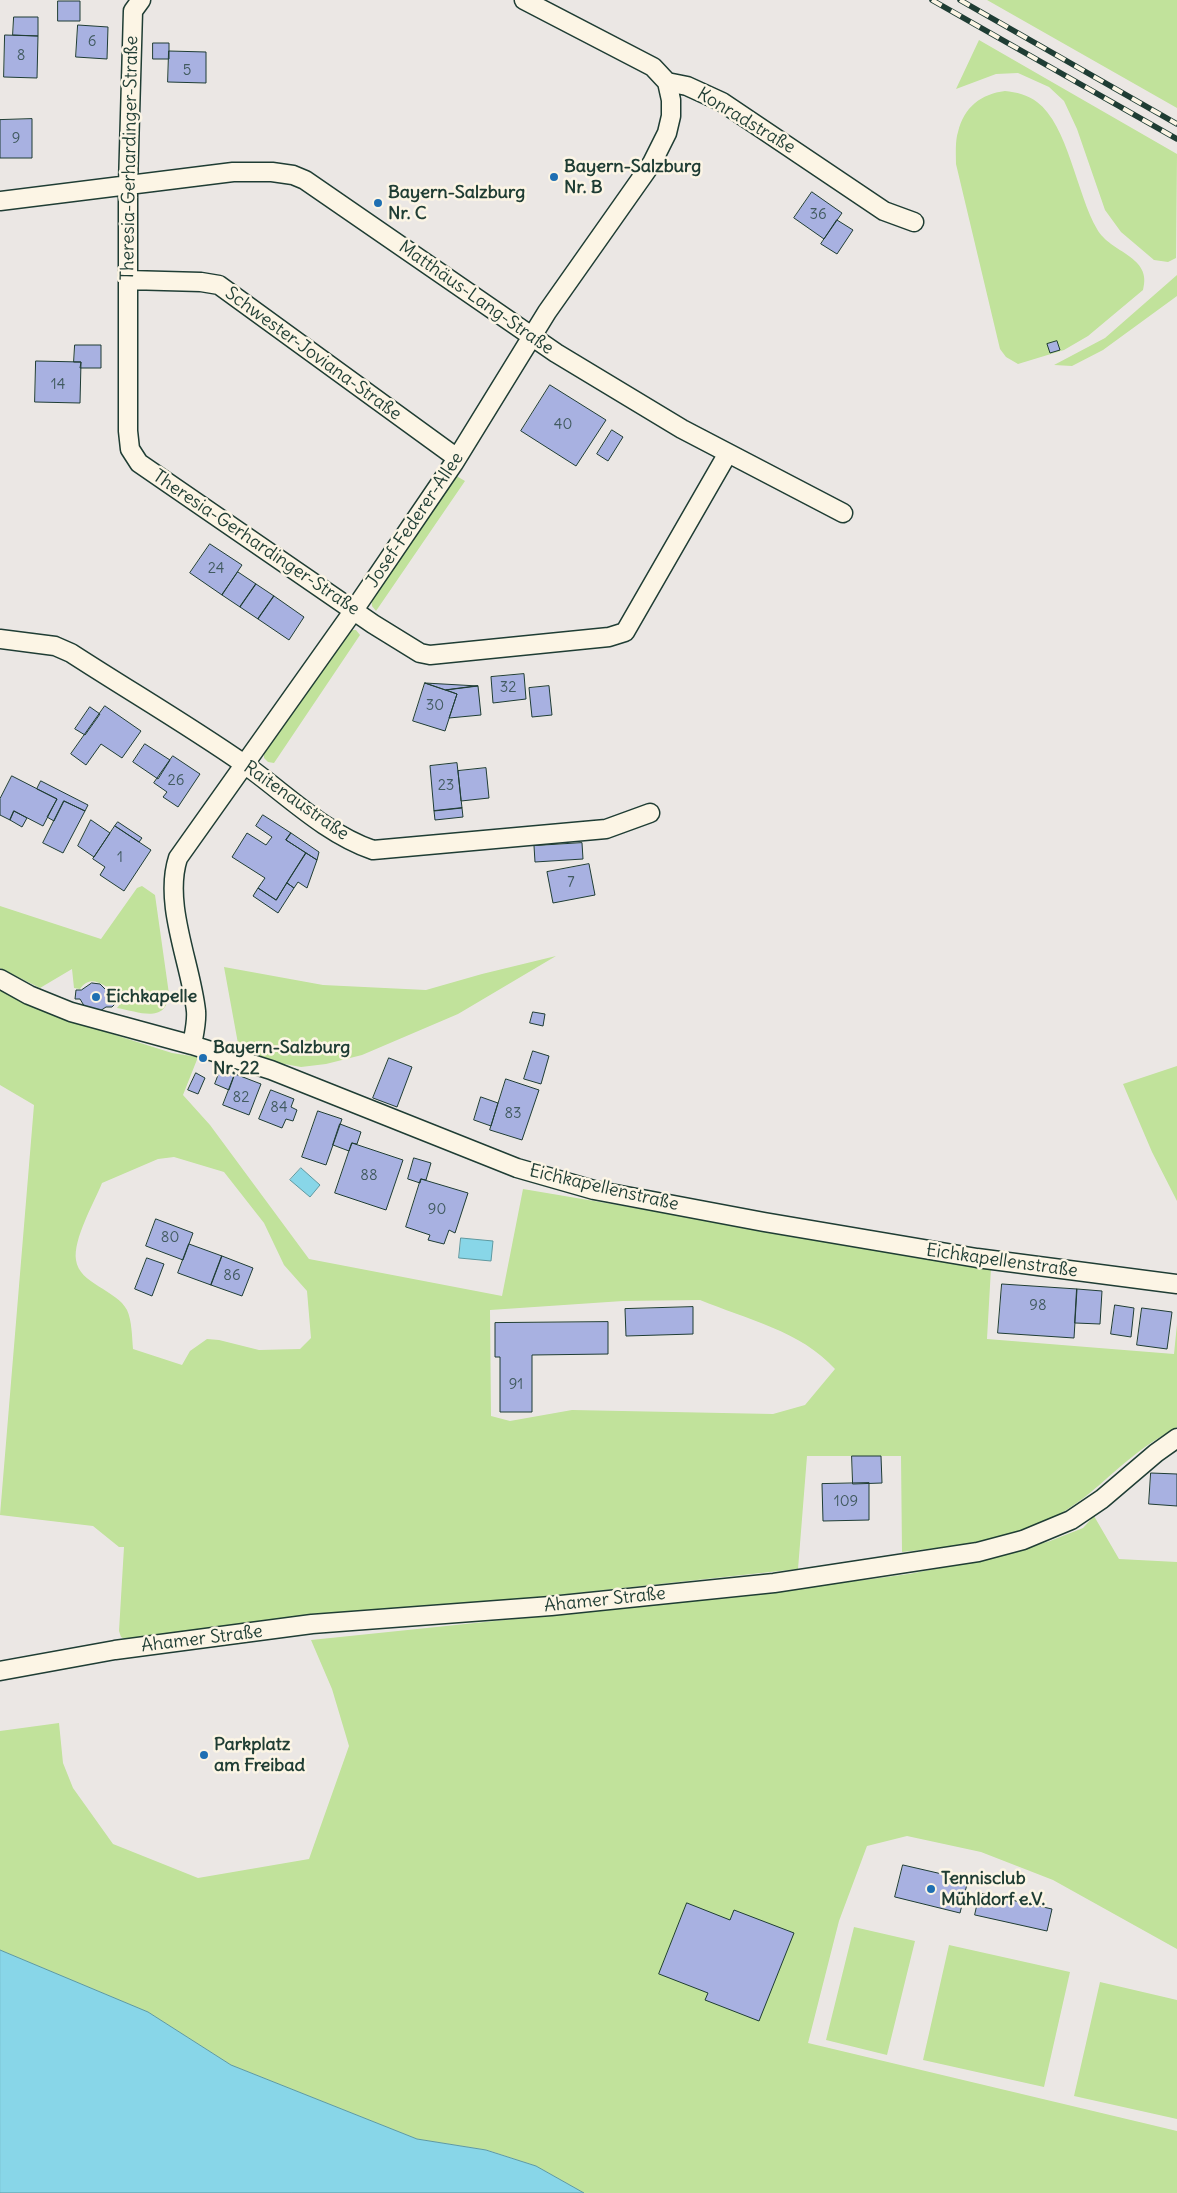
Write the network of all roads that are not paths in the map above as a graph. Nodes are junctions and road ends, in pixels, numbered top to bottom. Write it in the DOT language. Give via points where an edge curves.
graph roads {
  1 [pos="141,0"];
  2 [pos="524,0"];
  3 [pos="667,82"];
  4 [pos="128,185"];
  5 [pos="0,201"];
  6 [pos="914,222"];
  7 [pos="128,280"];
  8 [pos="532,336"];
  9 [pos="728,453"];
  10 [pos="457,458"];
  11 [pos="843,513"];
  12 [pos="354,610"];
  13 [pos="0,639"];
  14 [pos="244,764"];
  15 [pos="650,813"];
  16 [pos="0,979"];
  17 [pos="192,1045"];
  18 [pos="1177,1284"];
  19 [pos="1177,1438"];
  20 [pos="0,1671"];
  1 -- 4 [label="street, Theresia-Gerhardinger-Straße" via="133,11"];
  2 -- 3 [label="street, Konradstraße" via="653,67"];
  3 -- 6 [label="street, Konradstraße" via="687,86 722,102 884,211"];
  3 -- 8 [label="street, Josef-Federer-Allee" via="670,116 667,132 652,163"];
  4 -- 5 [label="street, Matthäus-Lang-Straße"];
  4 -- 7 [label="street, Theresia-Gerhardinger-Straße"];
  4 -- 8 [label="street, Matthäus-Lang-Straße" via="233,172 293,175 305,180"];
  7 -- 10 [label="street, Schwester-Joviana-Straße" via="200,282 218,286"];
  7 -- 12 [label="street, Theresia-Gerhardinger-Straße" via="128,431 130,449 139,463"];
  8 -- 9 [label="street, Matthäus-Lang-Straße" via="682,429"];
  8 -- 10 [label="street, Josef-Federer-Allee"];
  9 -- 11 [label="street, Matthäus-Lang-Straße"];
  9 -- 12 [label="street, Theresia-Gerhardinger-Straße" via="625,632 609,637 430,655 420,653"];
  10 -- 12 [label="street, Josef-Federer-Allee"];
  12 -- 14 [label="street, Josef-Federer-Allee"];
  13 -- 14 [label="street, Raitenaustraße" via="55,646 71,653"];
  14 -- 15 [label="street, Raitenaustraße" via="325,824 373,850 606,829"];
  14 -- 17 [label="street, Josef-Federer-Allee" via="178,858 173,874 183,952 196,1011"];
  16 -- 17 [label="street, Eichkapellenstraße" via="28,995 71,1012"];
  17 -- 18 [label="street, Eichkapellenstraße" via="271,1070 517,1168 594,1190 977,1258"];
  19 -- 20 [label="street, Ahamer Straße" via="1071,1520 1023,1540 978,1552 774,1583 551,1606 312,1624 115,1650"];
}
